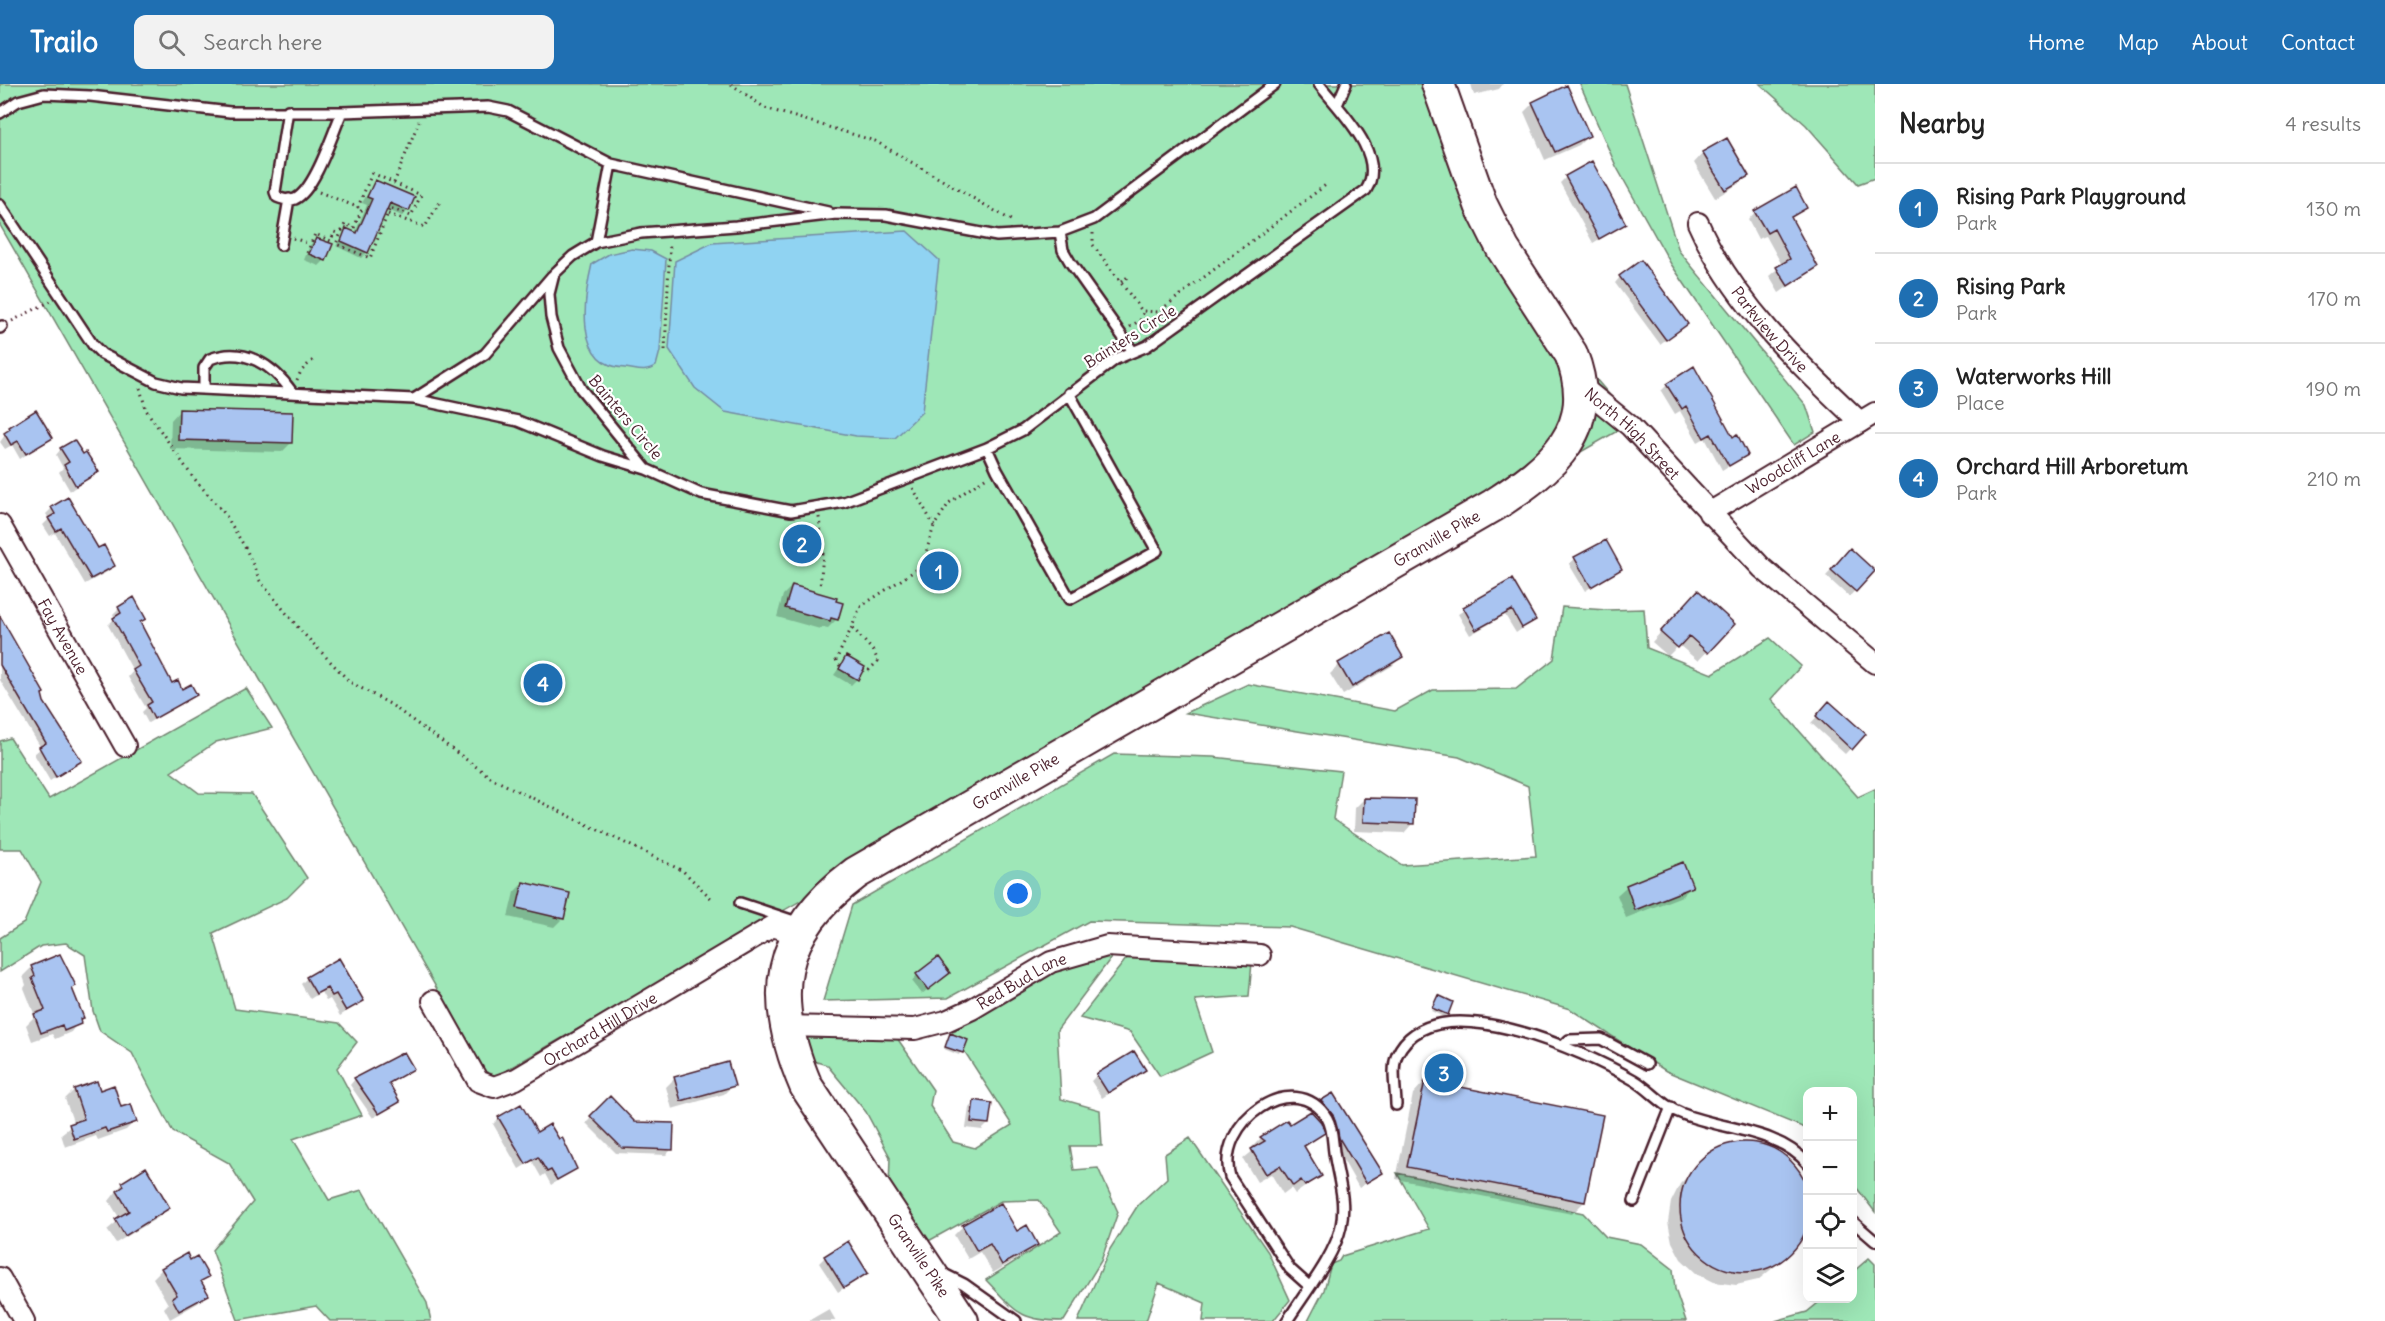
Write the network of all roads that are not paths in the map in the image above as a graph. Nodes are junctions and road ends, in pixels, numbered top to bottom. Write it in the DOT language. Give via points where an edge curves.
graph roads {
  1 [pos="1275,84"];
  2 [pos="1319,84"];
  3 [pos="1346,84"];
  4 [pos="1438,84"];
  5 [pos="1336,105"];
  6 [pos="288,110"];
  7 [pos="342,112"];
  8 [pos="0,113"];
  9 [pos="611,164"];
  10 [pos="289,199"];
  11 [pos="0,205"];
  12 [pos="836,214"];
  13 [pos="1698,223"];
  14 [pos="1060,232"];
  15 [pos="282,240"];
  16 [pos="596,242"];
  17 [pos="554,274"];
  18 [pos="1132,350"];
  19 [pos="1581,386"];
  20 [pos="204,389"];
  21 [pos="292,392"];
  22 [pos="1069,393"];
  23 [pos="414,399"];
  24 [pos="1867,417"];
  25 [pos="987,448"];
  26 [pos="646,469"];
  27 [pos="1709,513"];
  28 [pos="0,525"];
  29 [pos="1875,663"];
  30 [pos="125,746"];
  31 [pos="740,903"];
  32 [pos="801,930"];
  33 [pos="1260,955"];
  34 [pos="433,1001"];
  35 [pos="785,1026"];
  36 [pos="1563,1046"];
  37 [pos="1647,1064"];
  38 [pos="1396,1105"];
  39 [pos="1671,1107"];
  40 [pos="1803,1158"];
  41 [pos="1634,1201"];
  42 [pos="1857,1225"];
  43 [pos="1875,1241"];
  44 [pos="929,1269"];
  45 [pos="0,1278"];
  46 [pos="1309,1286"];
  47 [pos="24,1321"];
  48 [pos="962,1321"];
  49 [pos="1016,1321"];
  50 [pos="1287,1321"];
  1 -- 14 [label="lane" via="1094,219"];
  2 -- 5 [label="lane, Bainters Circle"];
  3 -- 5 [label="lane"];
  4 -- 19 [label="highway, North High Street" via="1481,205 1503,249 1571,354"];
  5 -- 18 [label="lane, Bainters Circle" via="1368,152 1371,181 1366,190 1147,346"];
  6 -- 7 [label="lane"];
  6 -- 8 [label="lane" via="230,112 44,94 18,101"];
  6 -- 10 [label="lane" via="275,192 277,197"];
  7 -- 9 [label="lane" via="488,106 508,111"];
  7 -- 10 [label="lane" via="309,188"];
  9 -- 12 [label="lane"];
  9 -- 16 [label="lane"];
  10 -- 15 [label="lane"];
  11 -- 20 [label="lane" via="102,354 156,382"];
  12 -- 14 [label="lane" via="886,215 997,236"];
  12 -- 16 [label="lane" via="670,230"];
  13 -- 24 [label="street, Parkview Drive" via="1712,254 1799,364"];
  14 -- 18 [label="lane" via="1070,262"];
  16 -- 17 [label="lane"];
  17 -- 23 [label="lane" via="485,354"];
  17 -- 26 [label="lane, Bainters Circle" via="549,294 559,348 581,389"];
  18 -- 22 [label="lane, Bainters Circle"];
  19 -- 27 [label="street, North High Street" via="1630,426"];
  19 -- 32 [label="highway, Granville Pike" via="1581,410 1570,436 1557,456 1530,482 856,873 823,901"];
  20 -- 21 [label="lane"];
  20 -- 21 [label="lane" via="204,368 210,359 235,356 267,364"];
  21 -- 23 [label="lane"];
  22 -- 25 [label="lane, Bainters Circle" via="1023,430"];
  22 -- 25 [label="lane" via="1157,551 1070,599"];
  23 -- 26 [label="lane" via="518,421"];
  24 -- 27 [label="street, Woodcliff Lane"];
  25 -- 26 [label="lane, Bainters Circle" via="844,502 791,511 701,494"];
  27 -- 29 [label="street, North High Street" via="1762,568"];
  28 -- 30 [label="street, Fay Avenue"];
  31 -- 32 [label="lane"];
  32 -- 34 [label="street, Orchard Hill Drive" via="773,926 516,1079 494,1087 478,1081"];
  32 -- 35 [label="highway, Granville Pike" via="783,981"];
  33 -- 35 [label="street, Red Bud Lane" via="1107,946 1051,962 972,1009 915,1029"];
  35 -- 44 [label="highway, Granville Pike" via="806,1086"];
  36 -- 37 [label="lane" via="1569,1040 1601,1039"];
  36 -- 38 [label="lane" via="1483,1022 1431,1026 1411,1038 1397,1055"];
  36 -- 39 [label="lane" via="1637,1082"];
  39 -- 40 [label="lane" via="1681,1114 1775,1142"];
  39 -- 41 [label="lane"];
  42 -- 43 [label="lane"];
  44 -- 48 [label="highway, Granville Pike"];
  44 -- 49 [label="lane" via="951,1276"];
  45 -- 47 [label="street"];
  46 -- 46 [label="lane" via="1290,1269 1230,1177 1226,1163 1237,1127 1278,1099 1296,1097 1316,1104 1328,1120 1342,1185 1341,1227"];
  46 -- 50 [label="lane"];
}
